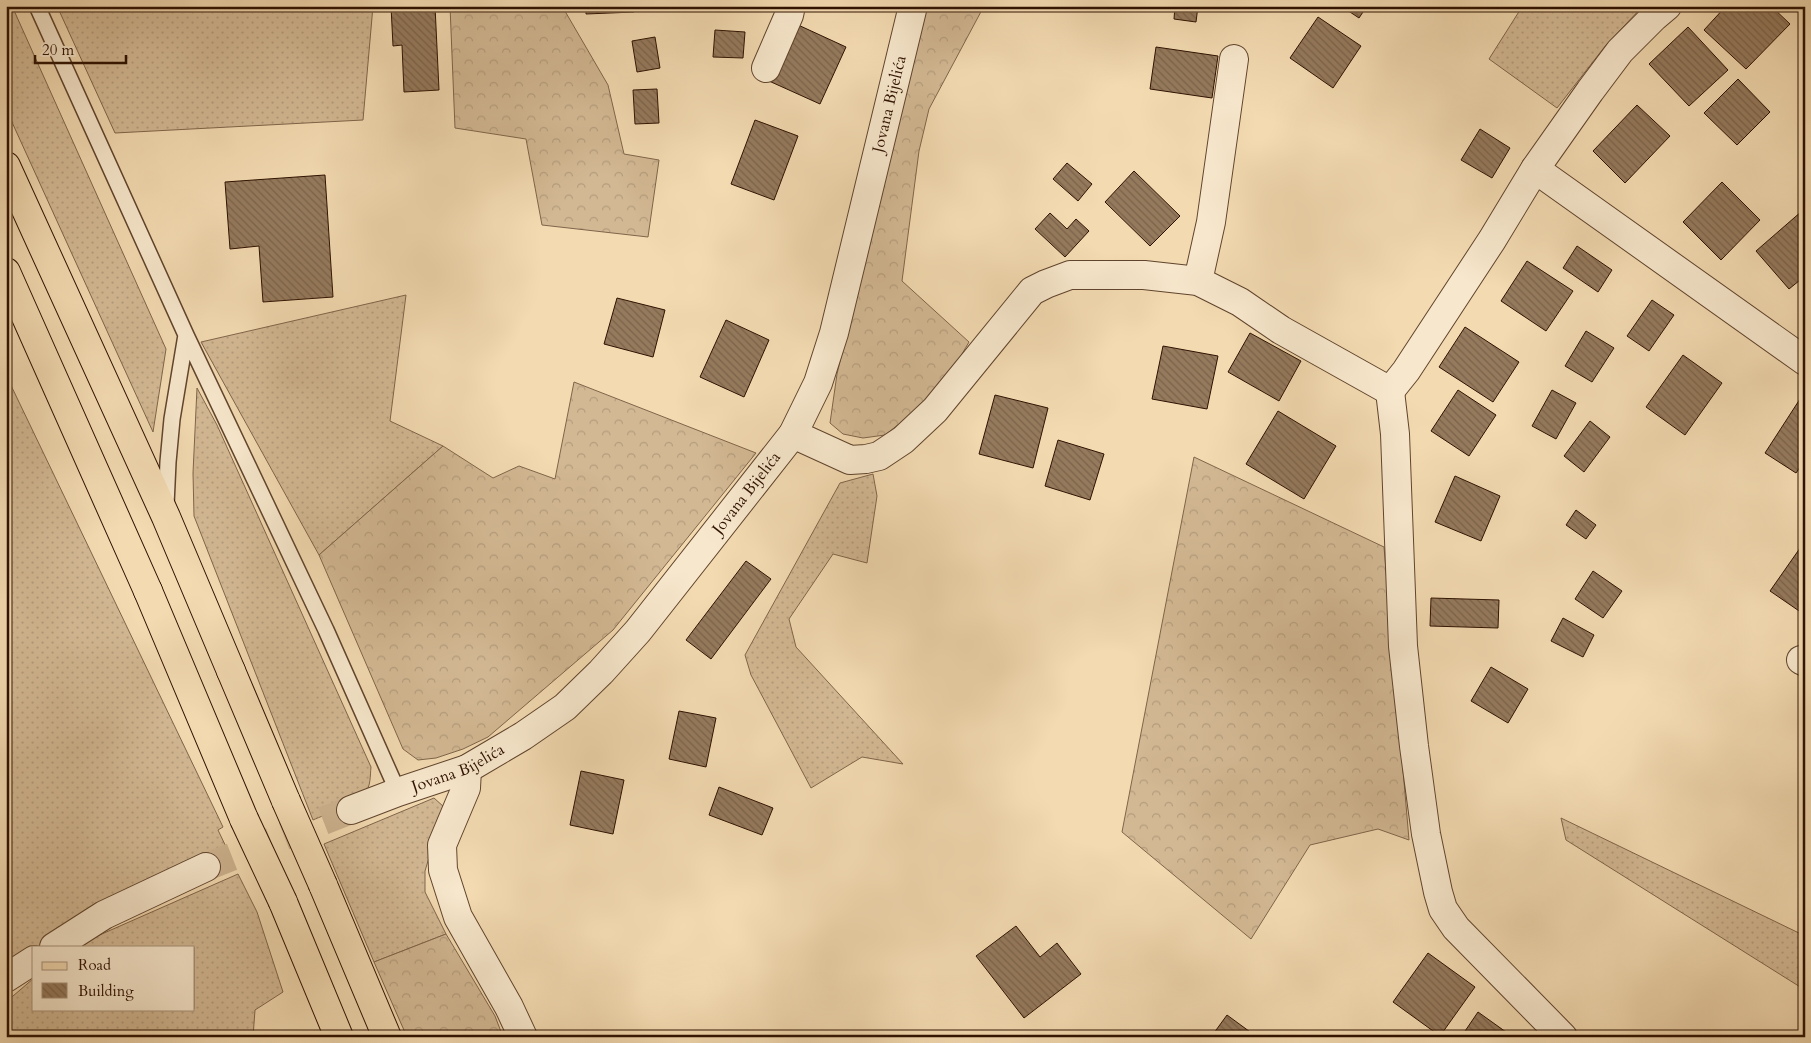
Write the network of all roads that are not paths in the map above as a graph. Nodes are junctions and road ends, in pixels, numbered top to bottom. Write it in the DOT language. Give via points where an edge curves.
graph roads {
  1 [pos="37,6"];
  2 [pos="791,6"];
  3 [pos="913,6"];
  4 [pos="1667,6"];
  5 [pos="1234,58"];
  6 [pos="766,68"];
  7 [pos="6,166"];
  8 [pos="1535,169"];
  9 [pos="6,272"];
  10 [pos="1198,281"];
  11 [pos="186,335"];
  12 [pos="1805,361"];
  13 [pos="1390,391"];
  14 [pos="794,434"];
  15 [pos="166,517"];
  16 [pos="467,769"];
  17 [pos="398,792"];
  18 [pos="351,810"];
  19 [pos="206,867"];
  20 [pos="56,946"];
  21 [pos="32,961"];
  22 [pos="6,978"];
  23 [pos="339,1037"];
  24 [pos="388,1037"];
  25 [pos="522,1037"];
  26 [pos="1563,1037"];
  1 -- 11 [label="lane"];
  2 -- 6 [label="street"];
  3 -- 14 [label="street, Jovana Bijelića" via="834,333 818,383"];
  4 -- 8 [label="street" via="1620,51"];
  5 -- 10 [label="street" via="1211,222"];
  7 -- 15 [label="main road"];
  8 -- 12 [label="street"];
  8 -- 13 [label="street" via="1487,248"];
  9 -- 23 [label="main road, bridge" via="148,591"];
  10 -- 13 [label="street" via="1240,302 1281,330"];
  10 -- 14 [label="street" via="1070,275 1046,284 1032,291 1021,303 935,410 903,440 879,456 850,460"];
  11 -- 15 [label="lane" via="172,419"];
  11 -- 17 [label="lane" via="326,630"];
  13 -- 26 [label="street" via="1402,646 1426,834 1438,892 1443,909 1456,928"];
  14 -- 16 [label="street, Jovana Bijelića" via="638,631 601,672 565,707"];
  15 -- 24 [label="main road, bridge"];
  16 -- 17 [label="street, Jovana Bijelića"];
  16 -- 25 [label="street" via="466,788 442,845 442,870 458,917 509,1007"];
  17 -- 18 [label="street, Jovana Bijelića"];
  19 -- 20 [label="street" via="104,915"];
  21 -- 22 [label="street"];
}
